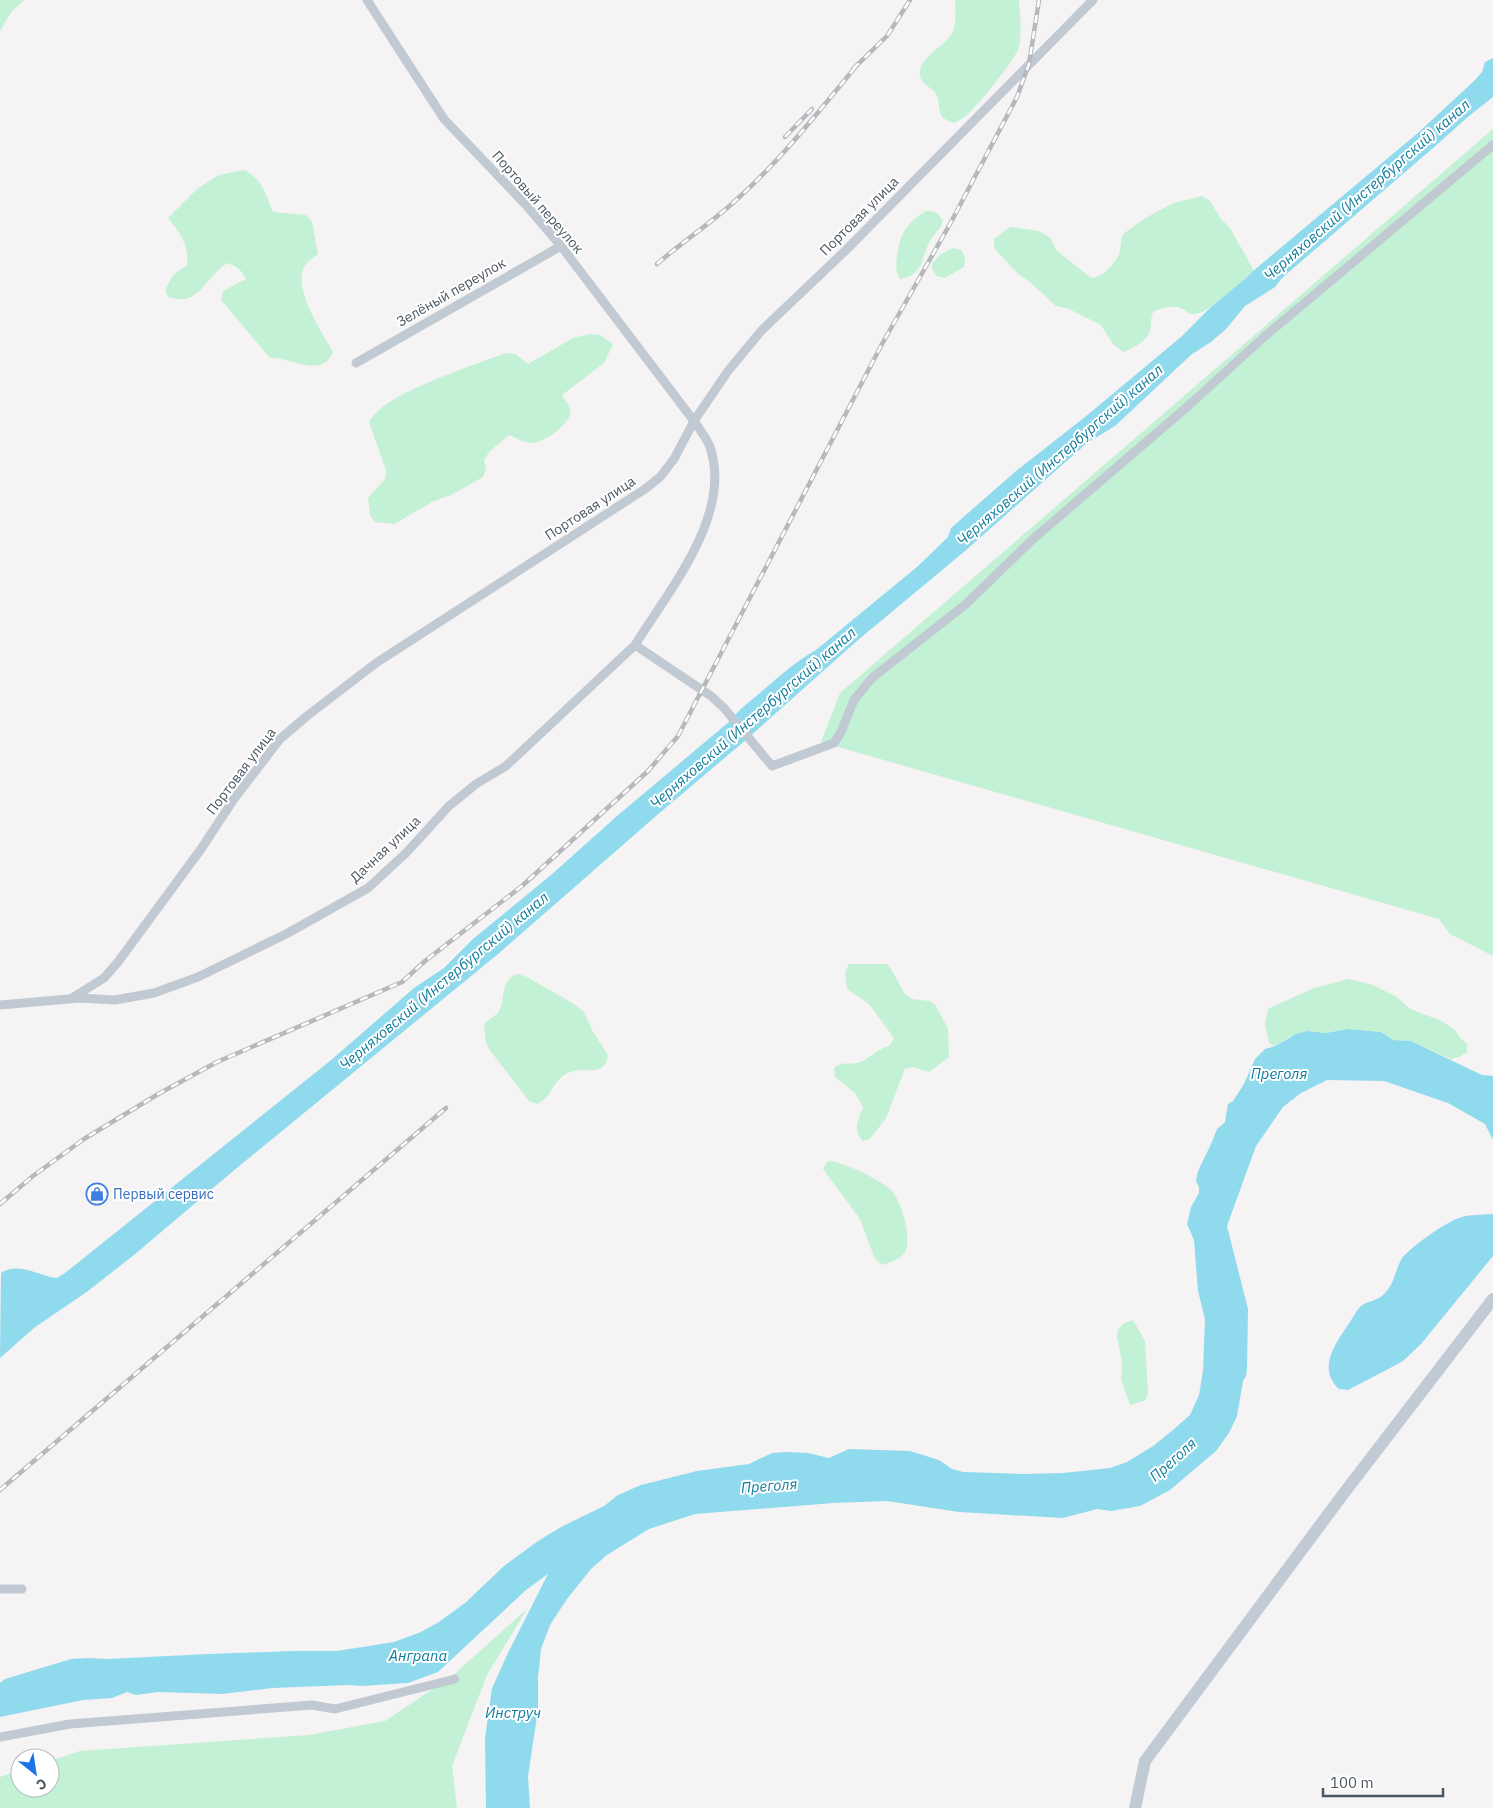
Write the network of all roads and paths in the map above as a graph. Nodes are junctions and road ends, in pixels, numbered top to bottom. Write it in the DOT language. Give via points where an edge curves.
graph roads {
  1 [pos="367,0"];
  2 [pos="1093,0"];
  3 [pos="1493,145"];
  4 [pos="561,246"];
  5 [pos="356,362"];
  6 [pos="694,421"];
  7 [pos="635,645"];
  8 [pos="71,999"];
  9 [pos="0,1005"];
  10 [pos="1493,1299"];
  11 [pos="22,1589"];
  12 [pos="0,1590"];
  13 [pos="455,1679"];
  14 [pos="0,1737"];
  15 [pos="1134,1808"];
  1 -- 4 [label="street, Портовый переулок" via="444,119"];
  2 -- 6 [label="street, Портовая улица" via="761,330"];
  3 -- 7 [label="street" via="1264,337 1033,539 966,604 872,678 854,700 842,732 834,743 772,766 724,708 703,689"];
  4 -- 5 [label="street, Зелёный переулок"];
  4 -- 6 [label="street, Портовый переулок"];
  6 -- 7 [label="street, Портовый переулок" via="709,445 714,462 715,480 709,517 690,558"];
  6 -- 8 [label="street, Портовая улица" via="660,478 376,663 280,739 118,962 104,978"];
  7 -- 8 [label="street, Дачная улица" via="506,766 449,806 368,888 288,933 198,977 154,993 115,1000"];
  8 -- 9 [label="street, Дачная улица"];
  10 -- 15 [label="street" via="1350,1485 1145,1762"];
  11 -- 12 [label="street"];
  13 -- 14 [label="street" via="335,1709 312,1705 70,1724"];
}
